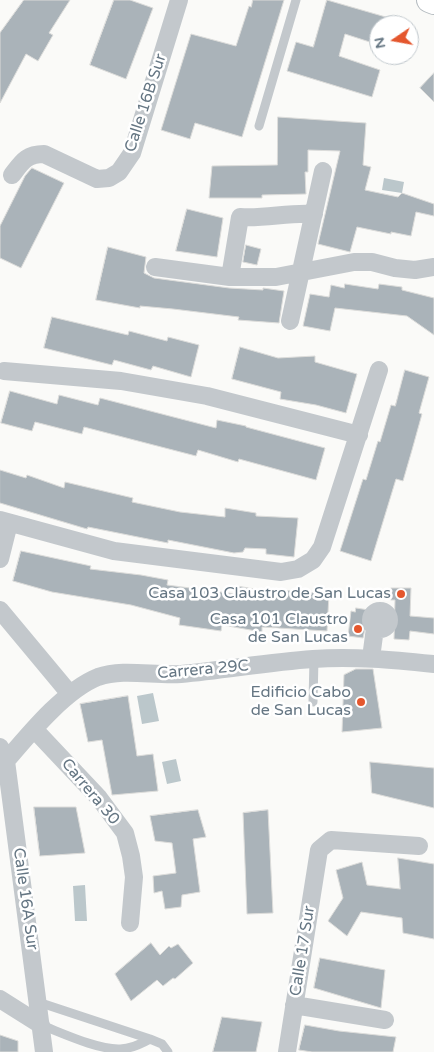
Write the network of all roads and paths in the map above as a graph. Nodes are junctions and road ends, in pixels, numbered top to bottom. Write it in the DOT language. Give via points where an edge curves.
graph roads {
  1 [pos="179,0"];
  2 [pos="296,0"];
  3 [pos="429,0"];
  4 [pos="434,2"];
  5 [pos="260,126"];
  6 [pos="323,171"];
  7 [pos="12,175"];
  8 [pos="314,214"];
  9 [pos="155,267"];
  10 [pos="434,267"];
  11 [pos="301,272"];
  12 [pos="230,277"];
  13 [pos="290,321"];
  14 [pos="379,370"];
  15 [pos="4,371"];
  16 [pos="359,435"];
  17 [pos="5,521"];
  18 [pos="0,559"];
  19 [pos="0,610"];
  20 [pos="375,628"];
  21 [pos="371,658"];
  22 [pos="314,659"];
  23 [pos="434,664"];
  24 [pos="70,694"];
  25 [pos="313,702"];
  26 [pos="34,728"];
  27 [pos="3,754"];
  28 [pos="419,846"];
  29 [pos="130,923"];
  30 [pos="0,999"];
  31 [pos="38,1002"];
  32 [pos="294,1004"];
  33 [pos="18,1011"];
  34 [pos="386,1020"];
  35 [pos="40,1025"];
  36 [pos="150,1039"];
  37 [pos="44,1052"];
  38 [pos="168,1052"];
  39 [pos="287,1052"];
  1 -- 7 [label="street, Calle 16B Sur" via="132,153 119,172 109,178 97,179 44,154 34,154 26,158"];
  2 -- 5 [label="lane"];
  3 -- 4 [label="main road"];
  6 -- 8 [label="street"];
  8 -- 11 [label="street"];
  8 -- 12 [label="street" via="240,217"];
  9 -- 12 [label="street"];
  10 -- 11 [label="street" via="415,270 354,262"];
  11 -- 12 [label="street" via="276,277"];
  11 -- 13 [label="street"];
  14 -- 16 [label="street"];
  15 -- 16 [label="street" via="121,381 198,395"];
  16 -- 17 [label="street" via="322,547 313,560 298,570 245,569 114,551"];
  17 -- 18 [label="street"];
  19 -- 24 [label="street"];
  20 -- 21 [label="street"];
  21 -- 22 [label="street, Carrera 29C"];
  21 -- 23 [label="street, Carrera 29C"];
  22 -- 24 [label="street, Carrera 29C" via="180,674 118,673 99,676"];
  22 -- 25 [label="lane"];
  24 -- 26 [label="street, Carrera 29C"];
  26 -- 27 [label="street, Carrera 29C"];
  26 -- 29 [label="street, Carrera 30" via="99,798 125,834 134,877"];
  27 -- 31 [label="street, Calle 16A Sur"];
  28 -- 32 [label="street, Calle 17 Sur" via="331,840 319,850"];
  30 -- 33 [label="street"];
  31 -- 33 [label="street"];
  31 -- 35 [label="street, Calle 16A Sur"];
  31 -- 36 [label="lane"];
  32 -- 34 [label="street"];
  32 -- 39 [label="street, Calle 17 Sur"];
  33 -- 35 [label="street"];
  35 -- 36 [label="lane" via="105,1048 121,1049"];
  35 -- 37 [label="street, Calle 16A Sur"];
  36 -- 38 [label="lane" via="162,1044"];
}
